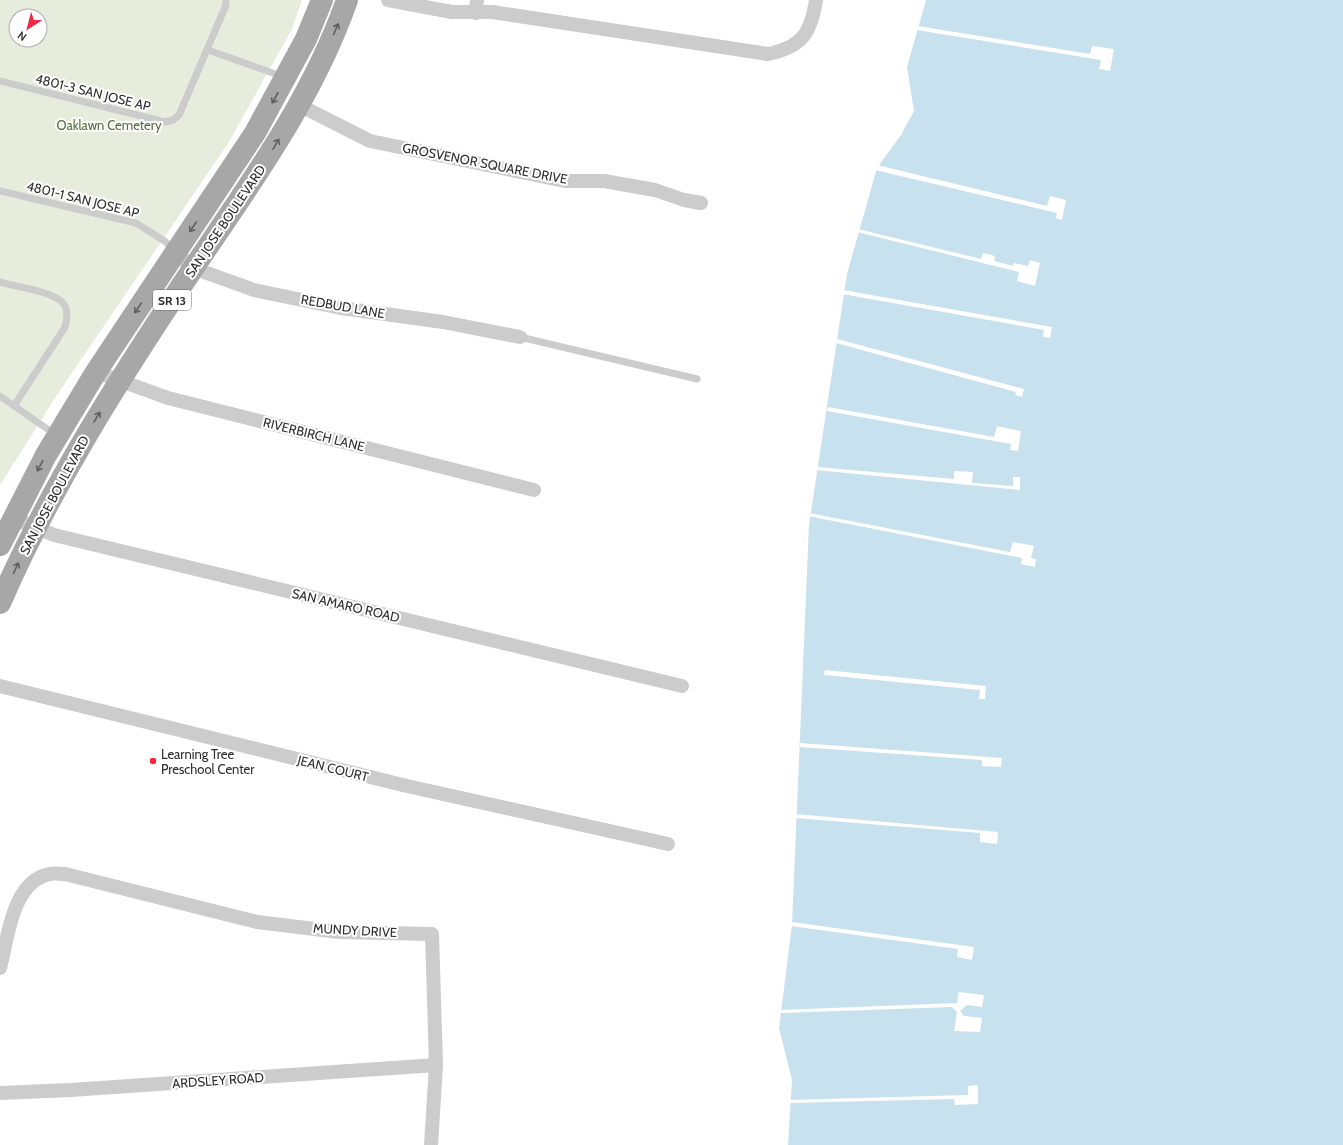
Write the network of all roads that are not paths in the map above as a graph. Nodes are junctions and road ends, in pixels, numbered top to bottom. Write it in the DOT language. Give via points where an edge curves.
graph roads {
  1 [pos="226,0"];
  2 [pos="322,0"];
  3 [pos="347,0"];
  4 [pos="388,0"];
  5 [pos="816,0"];
  6 [pos="477,6"];
  7 [pos="208,50"];
  8 [pos="286,78"];
  9 [pos="0,81"];
  10 [pos="299,105"];
  11 [pos="0,191"];
  12 [pos="701,203"];
  13 [pos="175,252"];
  14 [pos="193,268"];
  15 [pos="0,282"];
  16 [pos="520,337"];
  17 [pos="96,372"];
  18 [pos="697,379"];
  19 [pos="119,382"];
  20 [pos="0,396"];
  21 [pos="14,406"];
  22 [pos="57,435"];
  23 [pos="534,490"];
  24 [pos="13,518"];
  25 [pos="36,527"];
  26 [pos="0,545"];
  27 [pos="0,604"];
  28 [pos="0,686"];
  29 [pos="682,686"];
  30 [pos="668,844"];
  31 [pos="0,968"];
  32 [pos="436,1065"];
  33 [pos="0,1093"];
  34 [pos="431,1145"];
  1 -- 7 [label="lane, 4801-3 SAN JOSE AP"];
  2 -- 8 [label="main road, SAN JOSE BOULEVARD / SR 13"];
  10 -- 3 [label="main road, SAN JOSE BOULEVARD / SR 13, one-way" via="318,70"];
  4 -- 6 [label="street" via="452,12"];
  5 -- 6 [label="street" via="813,20 806,34 796,44 783,51 768,54 492,12"];
  7 -- 8 [label="lane"];
  7 -- 9 [label="lane, 4801-3 SAN JOSE AP" via="179,115 165,122"];
  8 -- 13 [label="main road, SAN JOSE BOULEVARD / SR 13, one-way" via="255,132"];
  10 -- 12 [label="street, GROSVENOR SQUARE DRIVE" via="370,141 565,181 604,181 655,190"];
  14 -- 10 [label="main road, SAN JOSE BOULEVARD / SR 13, one-way" via="269,156"];
  11 -- 13 [label="lane, 4801-1 SAN JOSE AP" via="136,223 166,242"];
  13 -- 14 [label="street, REDBUD LANE"];
  13 -- 17 [label="main road, SAN JOSE BOULEVARD / SR 13, one-way"];
  14 -- 16 [label="street, REDBUD LANE" via="261,291 341,308 443,322"];
  14 -- 19 [label="main road, SAN JOSE BOULEVARD / SR 13"];
  15 -- 21 [label="lane" via="53,296 64,303 67,314 65,327"];
  16 -- 18 [label="lane"];
  17 -- 19 [label="street, RIVERBIRCH LANE"];
  17 -- 22 [label="main road, SAN JOSE BOULEVARD / SR 13"];
  19 -- 23 [label="street, RIVERBIRCH LANE" via="168,398"];
  25 -- 19 [label="main road, SAN JOSE BOULEVARD / SR 13, one-way" via="83,440"];
  20 -- 21 [label="lane"];
  21 -- 22 [label="lane"];
  22 -- 24 [label="main road, SAN JOSE BOULEVARD / SR 13, one-way"];
  24 -- 25 [label="street, SAN AMARO ROAD"];
  24 -- 26 [label="main road, SAN JOSE BOULEVARD / SR 13"];
  27 -- 25 [label="main road, SAN JOSE BOULEVARD / SR 13, one-way"];
  25 -- 29 [label="street, SAN AMARO ROAD" via="54,535"];
  28 -- 30 [label="street, JEAN COURT" via="407,786"];
  31 -- 32 [label="street, MUNDY DRIVE" via="21,894 35,880 50,874 65,874 257,922 339,932 432,934"];
  32 -- 33 [label="street, ARDSLEY ROAD"];
  32 -- 34 [label="street, MUNDY DRIVE"];
}
